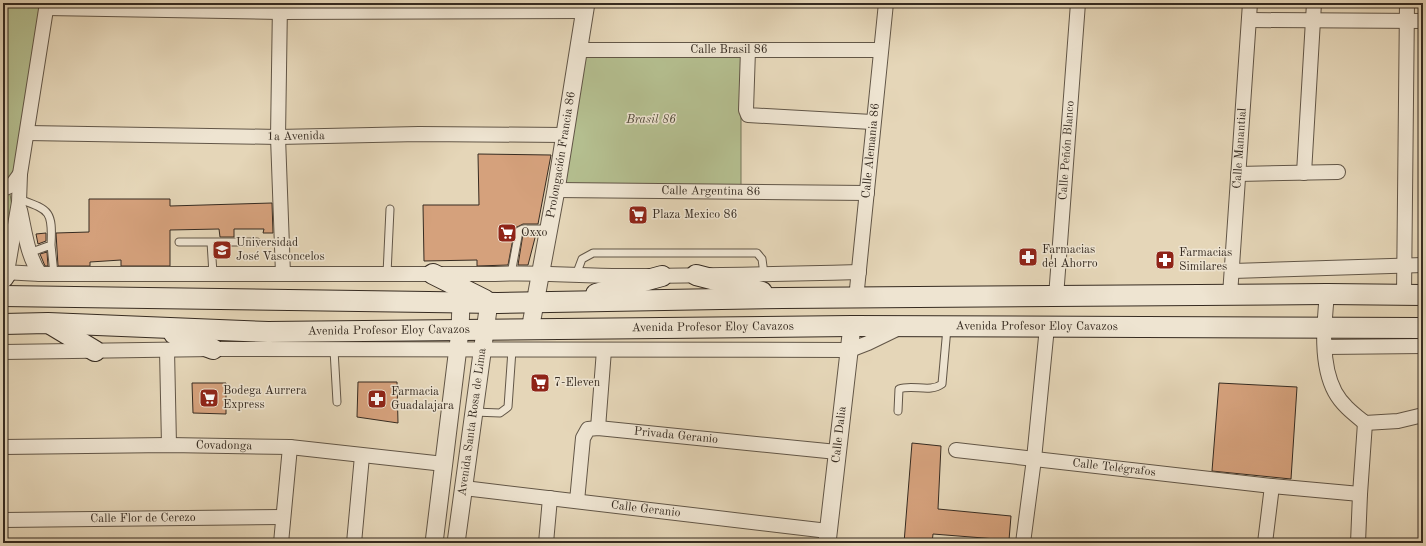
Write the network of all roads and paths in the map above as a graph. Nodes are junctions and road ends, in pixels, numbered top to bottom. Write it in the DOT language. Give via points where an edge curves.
graph roads {
  1 [pos="886,3"];
  2 [pos="1078,3"];
  3 [pos="1250,3"];
  4 [pos="1314,3"];
  5 [pos="1407,3"];
  6 [pos="46,6"];
  7 [pos="585,7"];
  8 [pos="280,8"];
  9 [pos="1249,20"];
  10 [pos="1407,21"];
  11 [pos="1423,21"];
  12 [pos="1313,22"];
  13 [pos="578,50"];
  14 [pos="748,50"];
  15 [pos="880,50"];
  16 [pos="872,122"];
  17 [pos="27,133"];
  18 [pos="564,135"];
  19 [pos="278,137"];
  20 [pos="1338,172"];
  21 [pos="1304,173"];
  22 [pos="20,174"];
  23 [pos="1238,174"];
  24 [pos="3,189"];
  25 [pos="556,190"];
  26 [pos="867,193"];
  27 [pos="19,200"];
  28 [pos="390,209"];
  29 [pos="549,229"];
  30 [pos="179,242"];
  31 [pos="211,242"];
  32 [pos="257,242"];
  33 [pos="51,245"];
  34 [pos="29,253"];
  35 [pos="1405,266"];
  36 [pos="1423,266"];
  37 [pos="1233,271"];
  38 [pos="541,272"];
  39 [pos="859,272"];
  40 [pos="4,274"];
  41 [pos="40,274"];
  42 [pos="54,274"];
  43 [pos="213,274"];
  44 [pos="283,274"];
  45 [pos="388,274"];
  46 [pos="433,274"];
  47 [pos="511,274"];
  48 [pos="764,274"];
  49 [pos="696,275"];
  50 [pos="576,276"];
  51 [pos="662,276"];
  52 [pos="1327,294"];
  53 [pos="1230,295"];
  54 [pos="1414,295"];
  55 [pos="3,297"];
  56 [pos="1056,297"];
  57 [pos="783,298"];
  58 [pos="856,299"];
  59 [pos="460,302"];
  60 [pos="488,302"];
  61 [pos="535,302"];
  62 [pos="575,302"];
  63 [pos="48,323"];
  64 [pos="3,324"];
  65 [pos="852,326"];
  66 [pos="947,327"];
  67 [pos="1047,327"];
  68 [pos="159,328"];
  69 [pos="899,328"];
  70 [pos="1423,328"];
  71 [pos="530,330"];
  72 [pos="460,331"];
  73 [pos="485,331"];
  74 [pos="1324,338"];
  75 [pos="1423,346"];
  76 [pos="213,349"];
  77 [pos="167,350"];
  78 [pos="334,350"];
  79 [pos="457,350"];
  80 [pos="483,350"];
  81 [pos="512,350"];
  82 [pos="604,350"];
  83 [pos="850,350"];
  84 [pos="95,351"];
  85 [pos="3,352"];
  86 [pos="337,402"];
  87 [pos="898,411"];
  88 [pos="474,412"];
  89 [pos="1423,415"];
  90 [pos="1365,423"];
  91 [pos="598,428"];
  92 [pos="169,445"];
  93 [pos="3,447"];
  94 [pos="290,448"];
  95 [pos="956,450"];
  96 [pos="837,452"];
  97 [pos="362,456"];
  98 [pos="1034,458"];
  99 [pos="444,464"];
  100 [pos="1272,486"];
  101 [pos="464,488"];
  102 [pos="1360,494"];
  103 [pos="550,498"];
  104 [pos="577,501"];
  105 [pos="283,517"];
  106 [pos="3,520"];
  107 [pos="828,537"];
  108 [pos="281,543"];
  109 [pos="354,543"];
  110 [pos="434,543"];
  111 [pos="456,543"];
  112 [pos="546,543"];
  113 [pos="1023,543"];
  114 [pos="1265,543"];
  115 [pos="1358,543"];
  1 -- 15 [label="street, Calle Alemania 86"];
  2 -- 56 [label="street, Calle Peñón Blanco"];
  3 -- 9 [label="street, Calle Manantial"];
  4 -- 12 [label="street"];
  5 -- 10 [label="street"];
  6 -- 8 [label="street"];
  6 -- 17 [label="street"];
  7 -- 8 [label="street"];
  7 -- 13 [label="street, Prolongación Francia 86"];
  8 -- 19 [label="street"];
  9 -- 12 [label="street"];
  9 -- 23 [label="street, Calle Manantial"];
  10 -- 11 [label="street"];
  10 -- 12 [label="street"];
  10 -- 35 [label="street"];
  12 -- 21 [label="street"];
  13 -- 14 [label="street, Calle Brasil 86"];
  13 -- 18 [label="street, Prolongación Francia 86"];
  14 -- 15 [label="street, Calle Brasil 86"];
  14 -- 16 [label="street" via="747,114"];
  15 -- 16 [label="street, Calle Alemania 86"];
  16 -- 26 [label="street, Calle Alemania 86"];
  17 -- 19 [label="street, 1a Avenida"];
  17 -- 22 [label="street"];
  18 -- 19 [label="street, 1a Avenida" via="420,134"];
  18 -- 25 [label="street, Prolongación Francia 86"];
  19 -- 44 [label="street"];
  20 -- 21 [label="street"];
  21 -- 23 [label="street"];
  22 -- 24 [label="street" via="12,185"];
  22 -- 27 [label="street"];
  23 -- 37 [label="street, Calle Manantial"];
  25 -- 26 [label="street, Calle Argentina 86"];
  25 -- 29 [label="street, Prolongación Francia 86"];
  26 -- 39 [label="street, Calle Alemania 86"];
  27 -- 33 [label="lane" via="44,208 52,233"];
  27 -- 34 [label="street"];
  27 -- 40 [label="street"];
  28 -- 45 [label="lane"];
  29 -- 38 [label="street, Prolongación Francia 86"];
  29 -- 47 [label="lane" via="519,231"];
  30 -- 31 [label="lane"];
  31 -- 32 [label="lane"];
  31 -- 43 [label="lane"];
  33 -- 34 [label="lane"];
  33 -- 42 [label="lane"];
  34 -- 41 [label="street"];
  35 -- 36 [label="street"];
  35 -- 37 [label="street"];
  35 -- 54 [label="street"];
  37 -- 53 [label="street, Calle Manantial"];
  38 -- 47 [label="street"];
  38 -- 50 [label="street"];
  38 -- 61 [label="street, Prolongación Francia 86"];
  39 -- 48 [label="street"];
  39 -- 58 [label="street, Calle Alemania 86"];
  40 -- 41 [label="street"];
  41 -- 42 [label="street"];
  42 -- 43 [label="street"];
  43 -- 44 [label="street"];
  44 -- 45 [label="street"];
  45 -- 46 [label="street"];
  46 -- 47 [label="street"];
  46 -- 60 [label="main road"];
  48 -- 49 [label="street"];
  48 -- 50 [label="lane" via="762,259 757,253 624,252 588,255 582,259"];
  49 -- 51 [label="street"];
  49 -- 57 [label="main road"];
  50 -- 51 [label="street"];
  51 -- 62 [label="main road"];
  52 -- 53 [label="main road"];
  52 -- 54 [label="main road"];
  52 -- 74 [label="street"];
  53 -- 56 [label="main road"];
  55 -- 59 [label="main road"];
  55 -- 63 [label="main road"];
  56 -- 58 [label="main road"];
  57 -- 58 [label="main road"];
  57 -- 62 [label="main road"];
  59 -- 60 [label="main road"];
  59 -- 72 [label="street, Avenida Santa Rosa de Lima"];
  60 -- 61 [label="main road"];
  60 -- 73 [label="street, Avenida Santa Rosa de Lima"];
  61 -- 62 [label="main road"];
  61 -- 71 [label="street, Prolongación Francia 86"];
  63 -- 64 [label="main road, Avenida Profesor Eloy Cavazos"];
  63 -- 68 [label="main road, Avenida Profesor Eloy Cavazos"];
  63 -- 84 [label="main road"];
  65 -- 69 [label="main road, Avenida Profesor Eloy Cavazos"];
  65 -- 71 [label="main road, Avenida Profesor Eloy Cavazos"];
  65 -- 83 [label="street, Calle Dalia"];
  66 -- 67 [label="main road, Avenida Profesor Eloy Cavazos"];
  66 -- 69 [label="main road, Avenida Profesor Eloy Cavazos"];
  66 -- 87 [label="lane" via="942,384 936,388 904,387 899,390"];
  67 -- 74 [label="main road, Avenida Profesor Eloy Cavazos"];
  67 -- 98 [label="street"];
  68 -- 72 [label="main road, Avenida Profesor Eloy Cavazos" via="268,332"];
  68 -- 76 [label="main road"];
  69 -- 83 [label="street"];
  70 -- 74 [label="main road, Avenida Profesor Eloy Cavazos"];
  71 -- 73 [label="main road, Avenida Profesor Eloy Cavazos"];
  72 -- 73 [label="main road, Avenida Profesor Eloy Cavazos"];
  72 -- 79 [label="street, Avenida Santa Rosa de Lima"];
  73 -- 80 [label="street, Avenida Santa Rosa de Lima"];
  74 -- 75 [label="street"];
  74 -- 90 [label="street" via="1329,377 1335,392"];
  76 -- 77 [label="street"];
  76 -- 78 [label="street"];
  77 -- 84 [label="street"];
  77 -- 92 [label="street"];
  78 -- 79 [label="street"];
  78 -- 86 [label="lane"];
  79 -- 80 [label="street"];
  79 -- 99 [label="street, Avenida Santa Rosa de Lima"];
  80 -- 81 [label="street"];
  80 -- 88 [label="street, Avenida Santa Rosa de Lima"];
  81 -- 82 [label="street"];
  81 -- 88 [label="lane" via="508,407 500,413"];
  82 -- 83 [label="street"];
  82 -- 91 [label="street"];
  83 -- 96 [label="street, Calle Dalia"];
  84 -- 85 [label="street"];
  88 -- 101 [label="street, Avenida Santa Rosa de Lima"];
  89 -- 90 [label="street" via="1398,421"];
  90 -- 102 [label="street"];
  91 -- 96 [label="street, Privada Geranio"];
  91 -- 104 [label="street" via="588,429 583,438"];
  92 -- 93 [label="street, Covadonga"];
  92 -- 94 [label="street, Covadonga"];
  94 -- 97 [label="street, Covadonga"];
  94 -- 105 [label="street"];
  95 -- 98 [label="street, Calle Telégrafos"];
  96 -- 107 [label="street, Calle Dalia"];
  97 -- 99 [label="street, Covadonga"];
  97 -- 109 [label="street"];
  98 -- 100 [label="street, Calle Telégrafos"];
  98 -- 113 [label="street"];
  99 -- 110 [label="street, Avenida Santa Rosa de Lima"];
  100 -- 102 [label="street, Calle Telégrafos"];
  100 -- 114 [label="street"];
  101 -- 103 [label="street, Calle Geranio"];
  101 -- 111 [label="street, Avenida Santa Rosa de Lima"];
  102 -- 115 [label="street"];
  103 -- 104 [label="street, Calle Geranio"];
  103 -- 112 [label="street"];
  104 -- 107 [label="street, Calle Geranio"];
  105 -- 106 [label="street, Calle Flor de Cerezo"];
  105 -- 108 [label="street"];
}
